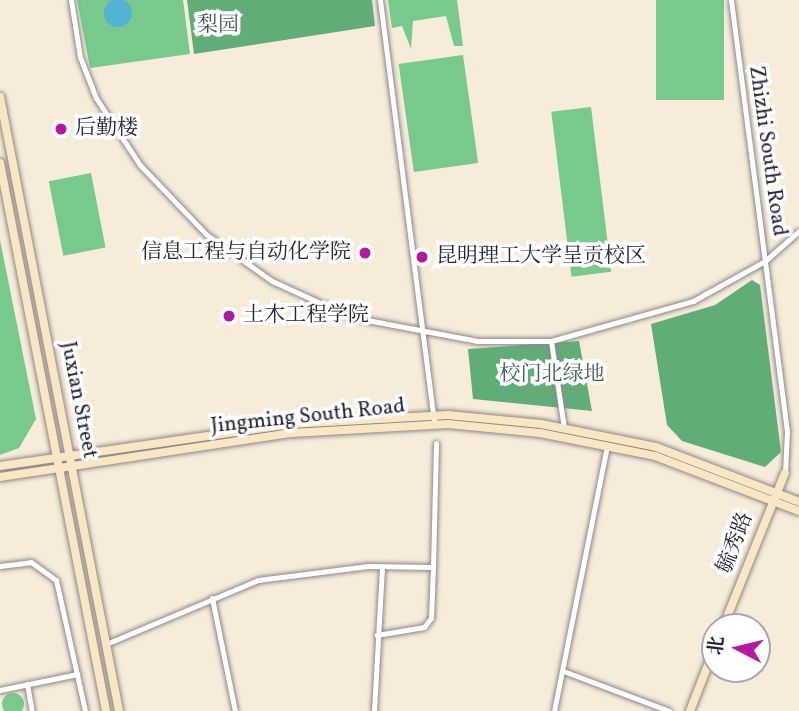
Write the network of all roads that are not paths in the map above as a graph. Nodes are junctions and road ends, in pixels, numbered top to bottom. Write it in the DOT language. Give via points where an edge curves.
graph roads {
  1 [pos="71,0"];
  2 [pos="380,0"];
  3 [pos="731,0"];
  4 [pos="0,97"];
  5 [pos="0,163"];
  6 [pos="799,231"];
  7 [pos="765,261"];
  8 [pos="424,335"];
  9 [pos="551,341"];
  10 [pos="434,419"];
  11 [pos="564,428"];
  12 [pos="436,443"];
  13 [pos="607,445"];
  14 [pos="70,452"];
  15 [pos="59,454"];
  16 [pos="72,463"];
  17 [pos="0,466"];
  18 [pos="61,466"];
  19 [pos="785,473"];
  20 [pos="0,477"];
  21 [pos="773,495"];
  22 [pos="799,502"];
  23 [pos="799,511"];
  24 [pos="0,566"];
  25 [pos="382,566"];
  26 [pos="433,566"];
  27 [pos="212,598"];
  28 [pos="728,613"];
  29 [pos="377,635"];
  30 [pos="107,644"];
  31 [pos="566,672"];
  32 [pos="77,674"];
  33 [pos="701,683"];
  34 [pos="27,684"];
  35 [pos="0,690"];
  36 [pos="32,711"];
  37 [pos="85,711"];
  38 [pos="106,711"];
  39 [pos="119,711"];
  40 [pos="234,711"];
  41 [pos="374,711"];
  42 [pos="554,711"];
  43 [pos="669,711"];
  44 [pos="690,711"];
  1 -- 8 [label="street" via="80,57 96,98 140,165 196,225 289,290 351,317"];
  2 -- 8 [label="street"];
  3 -- 7 [label="street, Zhizhi South Road"];
  4 -- 14 [label="street, Juxian Street"];
  5 -- 15 [label="street, Juxian Street"];
  6 -- 7 [label="street"];
  7 -- 9 [label="street" via="693,301"];
  7 -- 19 [label="street, Zhizhi South Road" via="787,431"];
  8 -- 9 [label="street"];
  8 -- 10 [label="street"];
  9 -- 11 [label="street"];
  10 -- 11 [label="street, Jingming South Road"];
  10 -- 13 [label="street, Jingming South Road"];
  10 -- 14 [label="street, Jingming South Road" via="344,418"];
  10 -- 16 [label="street, Jingming South Road"];
  11 -- 21 [label="street, Jingming South Road" via="656,447"];
  12 -- 26 [label="street"];
  13 -- 21 [label="street, Jingming South Road"];
  13 -- 31 [label="street"];
  14 -- 15 [label="street, Jingming South Road"];
  14 -- 16 [label="street, Juxian Street"];
  15 -- 17 [label="street, Jingming South Road"];
  15 -- 18 [label="street, Juxian Street"];
  16 -- 18 [label="street, Jingming South Road"];
  16 -- 30 [label="street, Juxian Street"];
  18 -- 20 [label="street, Jingming South Road"];
  18 -- 38 [label="street, Juxian Street"];
  19 -- 21 [label="street, 毓秀路"];
  21 -- 22 [label="street, Jingming South Road"];
  21 -- 23 [label="street, Jingming South Road"];
  21 -- 28 [label="street, 毓秀路"];
  24 -- 32 [label="street" via="31,562 56,580"];
  25 -- 26 [label="street"];
  25 -- 27 [label="street" via="269,578"];
  25 -- 29 [label="street"];
  26 -- 29 [label="street" via="431,618 424,627"];
  27 -- 30 [label="street"];
  27 -- 40 [label="street"];
  29 -- 41 [label="street"];
  30 -- 39 [label="street, Juxian Street"];
  31 -- 42 [label="street"];
  31 -- 43 [label="street"];
  32 -- 34 [label="street"];
  32 -- 37 [label="street"];
  33 -- 44 [label="street"];
  34 -- 35 [label="street"];
  34 -- 36 [label="street"];
}
